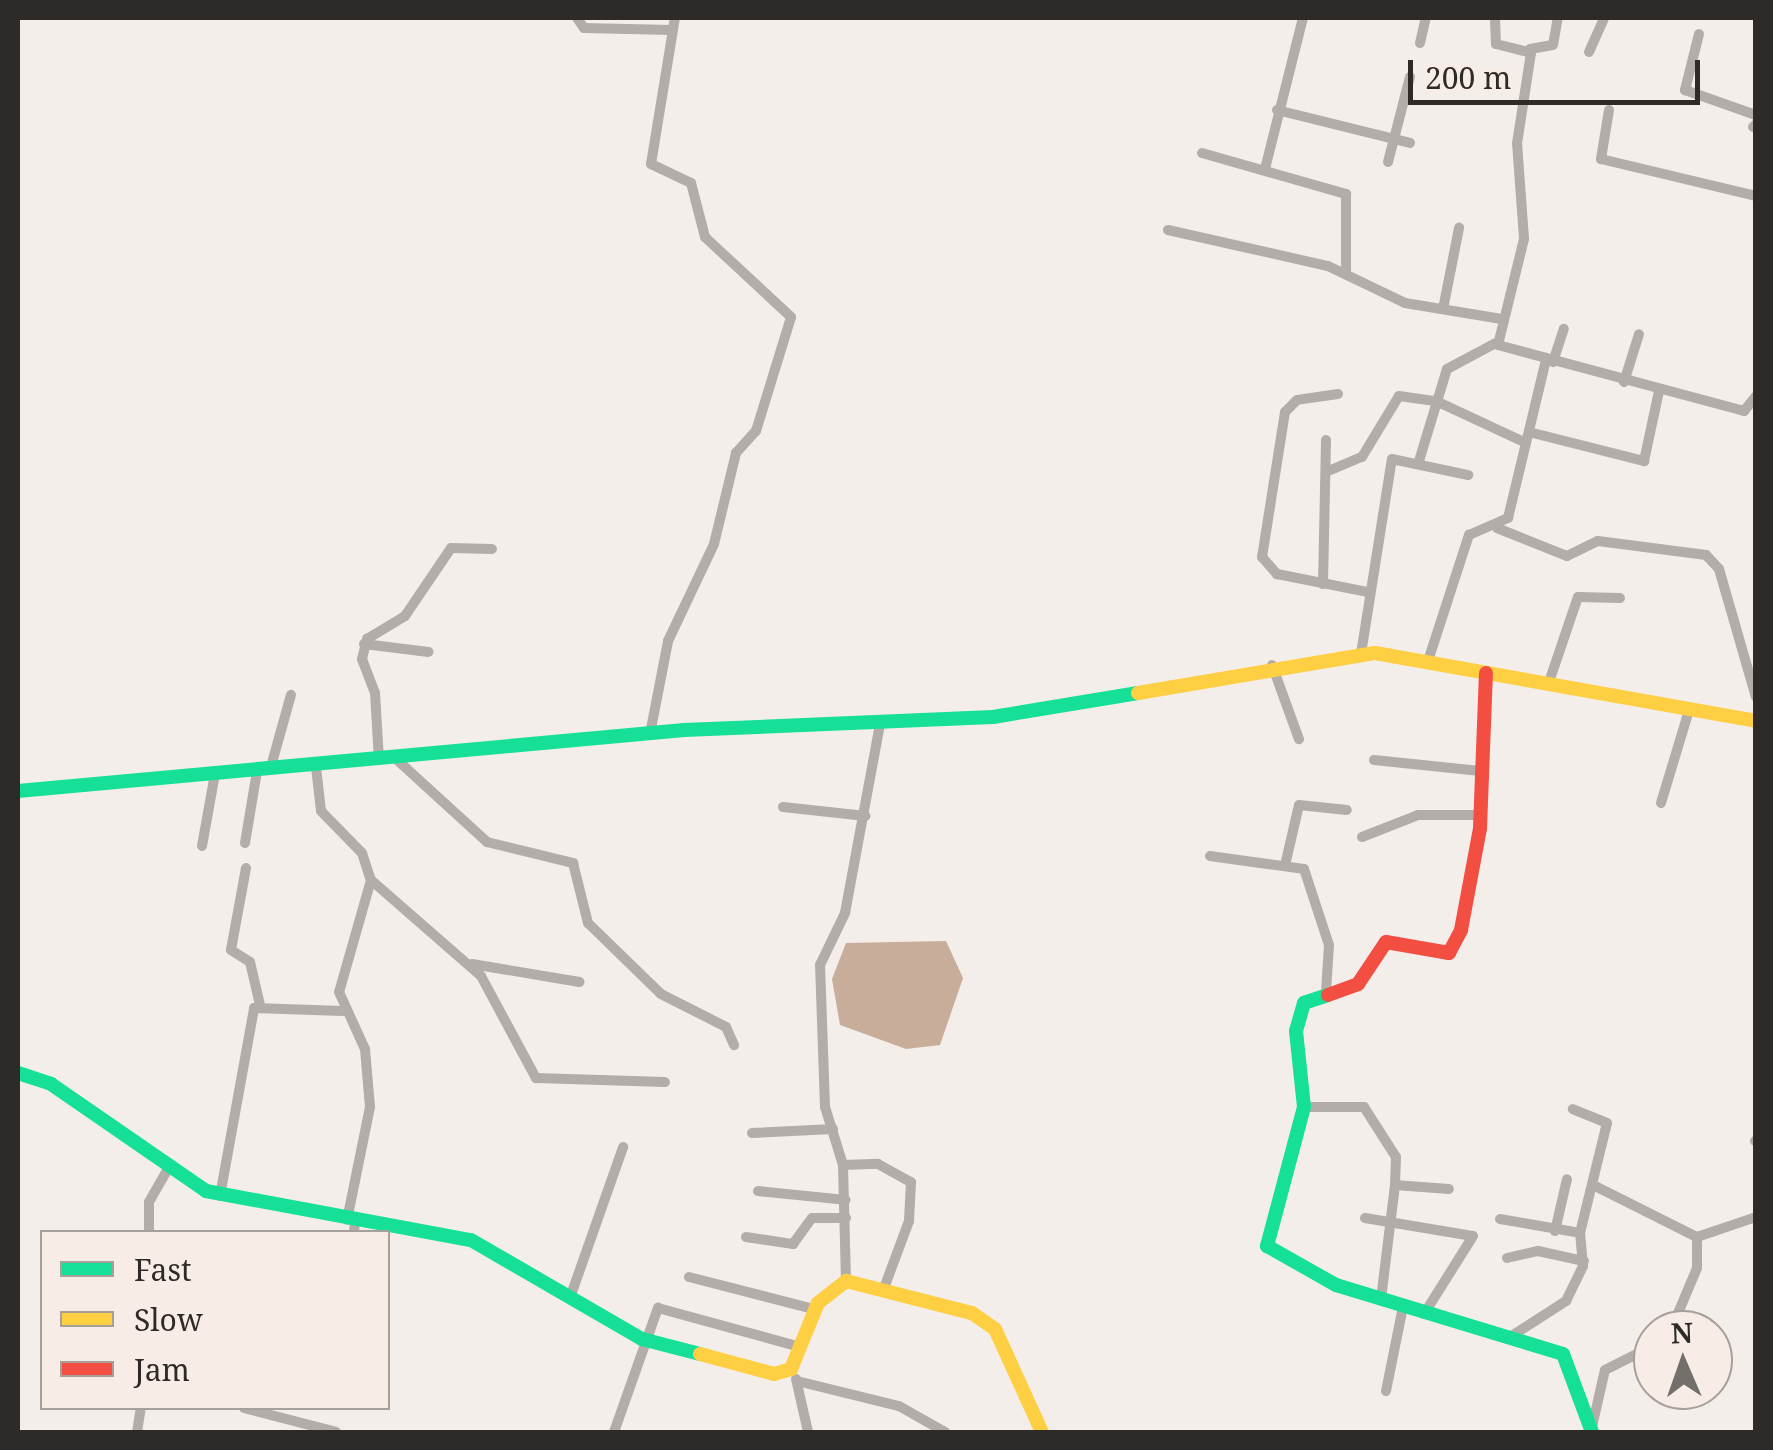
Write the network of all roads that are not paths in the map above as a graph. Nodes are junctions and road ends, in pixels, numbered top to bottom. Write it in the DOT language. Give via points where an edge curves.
graph roads {
  1 [pos="577,18"];
  2 [pos="676,18"];
  3 [pos="1303,18"];
  4 [pos="1426,18"];
  5 [pos="1495,18"];
  6 [pos="1558,18"];
  7 [pos="1604,18"];
  8 [pos="672,30"];
  9 [pos="1699,34"];
  10 [pos="1420,43"];
  11 [pos="1530,49"];
  12 [pos="1589,52"];
  13 [pos="1410,77"];
  14 [pos="1277,110"];
  15 [pos="1609,110"];
  16 [pos="1755,122"];
  17 [pos="1395,140"];
  18 [pos="1410,143"];
  19 [pos="1202,153"];
  20 [pos="1388,162"];
  21 [pos="1266,170"];
  22 [pos="1756,196"];
  23 [pos="1459,228"];
  24 [pos="1168,230"];
  25 [pos="1346,272"];
  26 [pos="1443,310"];
  27 [pos="1502,319"];
  28 [pos="1564,329"];
  29 [pos="1639,334"];
  30 [pos="1496,343"];
  31 [pos="1549,361"];
  32 [pos="1624,382"];
  33 [pos="1658,391"];
  34 [pos="1338,394"];
  35 [pos="1756,396"];
  36 [pos="1436,401"];
  37 [pos="1527,438"];
  38 [pos="1326,440"];
  39 [pos="1419,461"];
  40 [pos="1326,472"];
  41 [pos="1468,474"];
  42 [pos="1496,528"];
  43 [pos="492,549"];
  44 [pos="1255,567"];
  45 [pos="1270,571"];
  46 [pos="1323,584"];
  47 [pos="1368,592"];
  48 [pos="1620,598"];
  49 [pos="364,644"];
  50 [pos="429,652"];
  51 [pos="1361,654"];
  52 [pos="1428,662"];
  53 [pos="1272,664"];
  54 [pos="1486,673"];
  55 [pos="1548,685"];
  56 [pos="290,695"];
  57 [pos="1756,697"];
  58 [pos="1689,710"];
  59 [pos="1756,721"];
  60 [pos="880,724"];
  61 [pos="650,734"];
  62 [pos="1299,739"];
  63 [pos="395,758"];
  64 [pos="379,760"];
  65 [pos="1374,760"];
  66 [pos="316,767"];
  67 [pos="264,770"];
  68 [pos="1480,771"];
  69 [pos="215,774"];
  70 [pos="18,791"];
  71 [pos="1661,803"];
  72 [pos="783,807"];
  73 [pos="1347,810"];
  74 [pos="1480,814"];
  75 [pos="866,816"];
  76 [pos="1362,837"];
  77 [pos="245,844"];
  78 [pos="202,846"];
  79 [pos="1210,856"];
  80 [pos="1286,862"];
  81 [pos="246,868"];
  82 [pos="372,880"];
  83 [pos="471,964"];
  84 [pos="580,982"];
  85 [pos="1326,992"];
  86 [pos="260,1005"];
  87 [pos="343,1010"];
  88 [pos="734,1045"];
  89 [pos="18,1073"];
  90 [pos="665,1082"];
  91 [pos="1304,1107"];
  92 [pos="1573,1109"];
  93 [pos="832,1130"];
  94 [pos="752,1133"];
  95 [pos="622,1147"];
  96 [pos="843,1165"];
  97 [pos="169,1167"];
  98 [pos="1567,1179"];
  99 [pos="1396,1185"];
  100 [pos="1592,1185"];
  101 [pos="1449,1189"];
  102 [pos="758,1192"];
  103 [pos="220,1197"];
  104 [pos="846,1200"];
  105 [pos="1756,1217"];
  106 [pos="846,1218"];
  107 [pos="1365,1218"];
  108 [pos="1500,1219"];
  109 [pos="1391,1222"];
  110 [pos="352,1225"];
  111 [pos="148,1230"];
  112 [pos="1555,1232"];
  113 [pos="1580,1233"];
  114 [pos="746,1237"];
  115 [pos="1697,1237"];
  116 [pos="1507,1258"];
  117 [pos="1584,1260"];
  118 [pos="690,1277"];
  119 [pos="846,1281"];
  120 [pos="883,1291"];
  121 [pos="571,1295"];
  122 [pos="1381,1299"];
  123 [pos="1403,1307"];
  124 [pos="814,1309"];
  125 [pos="1679,1310"];
  126 [pos="1424,1314"];
  127 [pos="1510,1337"];
  128 [pos="642,1339"];
  129 [pos="801,1347"];
  130 [pos="1633,1356"];
  131 [pos="794,1375"];
  132 [pos="1386,1391"];
  133 [pos="252,1410"];
  134 [pos="1592,1430"];
  135 [pos="336,1432"];
  136 [pos="614,1432"];
  137 [pos="808,1432"];
  138 [pos="945,1432"];
  139 [pos="1042,1432"];
  1 -- 8 [label="street" via="584,28"];
  2 -- 8 [label="street"];
  3 -- 14 [label="street"];
  4 -- 10 [label="street"];
  5 -- 11 [label="street" via="1496,44"];
  6 -- 11 [label="street" via="1553,46"];
  7 -- 12 [label="street"];
  8 -- 61 [label="street" via="651,164 691,183 705,237 791,317 756,432 736,452 714,544 672,628"];
  9 -- 16 [label="street" via="1685,90"];
  11 -- 27 [label="street" via="1517,143 1524,239"];
  13 -- 17 [label="street"];
  14 -- 17 [label="street"];
  14 -- 21 [label="street"];
  15 -- 22 [label="street" via="1601,159"];
  17 -- 18 [label="street"];
  17 -- 20 [label="street"];
  19 -- 21 [label="street"];
  21 -- 25 [label="street" via="1346,194"];
  23 -- 26 [label="street"];
  24 -- 25 [label="street"];
  25 -- 26 [label="street" via="1386,297"];
  26 -- 27 [label="street"];
  27 -- 30 [label="street"];
  28 -- 31 [label="street"];
  29 -- 32 [label="street"];
  30 -- 31 [label="street"];
  30 -- 36 [label="street" via="1448,369"];
  31 -- 32 [label="street"];
  31 -- 37 [label="street"];
  32 -- 33 [label="street"];
  33 -- 35 [label="street" via="1744,410"];
  33 -- 37 [label="street" via="1644,461"];
  34 -- 45 [label="street" via="1297,400 1282,419 1262,557"];
  36 -- 37 [label="street"];
  36 -- 39 [label="street"];
  36 -- 40 [label="street" via="1396,398 1362,457"];
  37 -- 42 [label="street" via="1508,518"];
  38 -- 40 [label="street"];
  39 -- 41 [label="street"];
  39 -- 47 [label="street" via="1396,456 1390,464"];
  40 -- 46 [label="street"];
  42 -- 52 [label="street" via="1469,535"];
  42 -- 57 [label="street" via="1567,556 1598,542 1706,555 1719,569"];
  43 -- 49 [label="street" via="451,548 405,616"];
  44 -- 45 [label="street"];
  45 -- 46 [label="street"];
  46 -- 47 [label="street"];
  47 -- 51 [label="street"];
  48 -- 55 [label="street" via="1578,597"];
  49 -- 50 [label="street"];
  49 -- 64 [label="street"];
  51 -- 52 [label="street"];
  51 -- 53 [label="street"];
  52 -- 54 [label="street"];
  53 -- 60 [label="street" via="993,717"];
  53 -- 62 [label="street"];
  54 -- 55 [label="street"];
  54 -- 68 [label="street"];
  55 -- 58 [label="street"];
  56 -- 67 [label="street"];
  58 -- 59 [label="street"];
  58 -- 71 [label="street"];
  60 -- 61 [label="street"];
  60 -- 75 [label="street"];
  61 -- 63 [label="street"];
  63 -- 64 [label="street"];
  63 -- 88 [label="street" via="487,842 573,863 588,923 661,994 726,1027"];
  64 -- 66 [label="street"];
  65 -- 68 [label="street"];
  66 -- 67 [label="street"];
  66 -- 82 [label="street" via="321,811 362,853"];
  67 -- 69 [label="street"];
  67 -- 77 [label="street"];
  68 -- 74 [label="street"];
  69 -- 70 [label="street"];
  69 -- 78 [label="street"];
  72 -- 75 [label="street"];
  73 -- 80 [label="street" via="1299,805"];
  74 -- 76 [label="street" via="1418,816"];
  74 -- 85 [label="street" via="1468,909 1450,952 1389,940 1358,984"];
  75 -- 93 [label="street" via="845,913 820,965"];
  79 -- 80 [label="street"];
  80 -- 85 [label="street" via="1307,874 1328,943"];
  81 -- 86 [label="street" via="230,950 250,962"];
  82 -- 83 [label="street"];
  82 -- 87 [label="street" via="344,961"];
  83 -- 84 [label="street"];
  83 -- 90 [label="street" via="536,1078"];
  85 -- 91 [label="street" via="1298,1018"];
  86 -- 87 [label="street"];
  86 -- 103 [label="street"];
  87 -- 110 [label="street" via="365,1050 370,1108"];
  89 -- 97 [label="street" via="52,1084"];
  91 -- 99 [label="street" via="1364,1107 1396,1157"];
  91 -- 122 [label="street" via="1267,1246"];
  92 -- 100 [label="street" via="1607,1123"];
  93 -- 94 [label="street"];
  93 -- 96 [label="street"];
  95 -- 121 [label="street"];
  96 -- 104 [label="street"];
  96 -- 120 [label="street" via="878,1164 912,1182 909,1221"];
  97 -- 103 [label="street"];
  97 -- 111 [label="street" via="149,1202"];
  98 -- 112 [label="street"];
  99 -- 101 [label="street"];
  99 -- 109 [label="street"];
  100 -- 113 [label="street"];
  100 -- 115 [label="street"];
  102 -- 104 [label="street"];
  103 -- 110 [label="street"];
  104 -- 106 [label="street"];
  105 -- 115 [label="street"];
  106 -- 114 [label="street" via="812,1218 793,1244"];
  106 -- 119 [label="street"];
  107 -- 109 [label="street"];
  108 -- 112 [label="street"];
  109 -- 122 [label="street"];
  109 -- 126 [label="street" via="1473,1236"];
  110 -- 121 [label="street" via="471,1240"];
  112 -- 113 [label="street"];
  113 -- 117 [label="street"];
  115 -- 125 [label="street" via="1697,1268"];
  116 -- 117 [label="street" via="1538,1251"];
  117 -- 127 [label="street" via="1566,1301"];
  118 -- 124 [label="street"];
  119 -- 120 [label="street"];
  119 -- 124 [label="street"];
  120 -- 139 [label="street" via="990,1323"];
  121 -- 128 [label="street"];
  122 -- 123 [label="street"];
  123 -- 126 [label="street"];
  123 -- 132 [label="street"];
  124 -- 129 [label="street"];
  126 -- 127 [label="street"];
  127 -- 134 [label="street" via="1562,1354"];
  128 -- 129 [label="street" via="654,1312 668,1307"];
  128 -- 131 [label="street"];
  128 -- 136 [label="street"];
  129 -- 131 [label="street"];
  130 -- 134 [label="street" via="1605,1370"];
  131 -- 137 [label="street"];
  131 -- 138 [label="street" via="899,1406"];
  133 -- 135 [label="street"];
}
